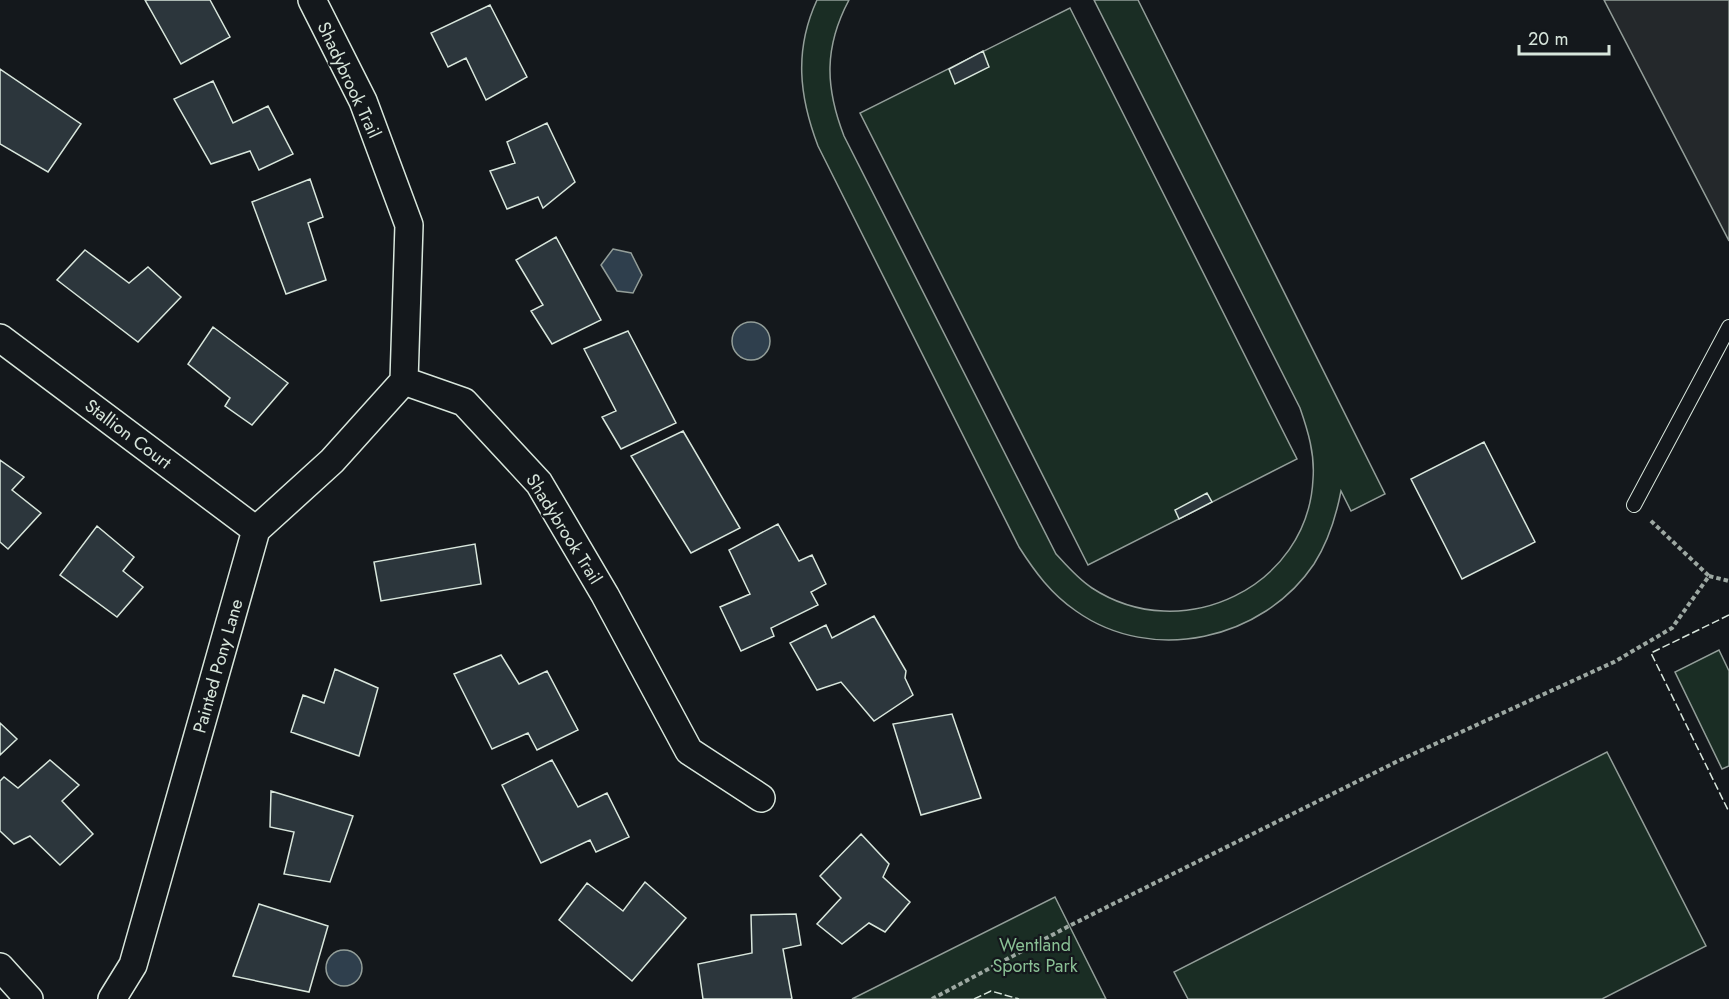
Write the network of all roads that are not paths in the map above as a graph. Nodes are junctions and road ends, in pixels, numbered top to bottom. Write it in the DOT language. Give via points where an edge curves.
graph roads {
  1 [pos="312,0"];
  2 [pos="1729,327"];
  3 [pos="0,338"];
  4 [pos="404,381"];
  5 [pos="1634,505"];
  6 [pos="256,530"];
  7 [pos="760,798"];
  8 [pos="0,968"];
  9 [pos="29,999"];
  10 [pos="112,999"];
  1 -- 4 [label="street, Shadybrook Trail" via="363,101 409,225"];
  2 -- 5 [label="lane"];
  3 -- 6 [label="street, Stallion Court"];
  4 -- 6 [label="street" via="332,460"];
  4 -- 7 [label="street, Shadybrook Trail" via="464,402 539,483 689,751"];
  6 -- 10 [label="street, Painted Pony Lane" via="133,965"];
  8 -- 9 [label="street"];
}
